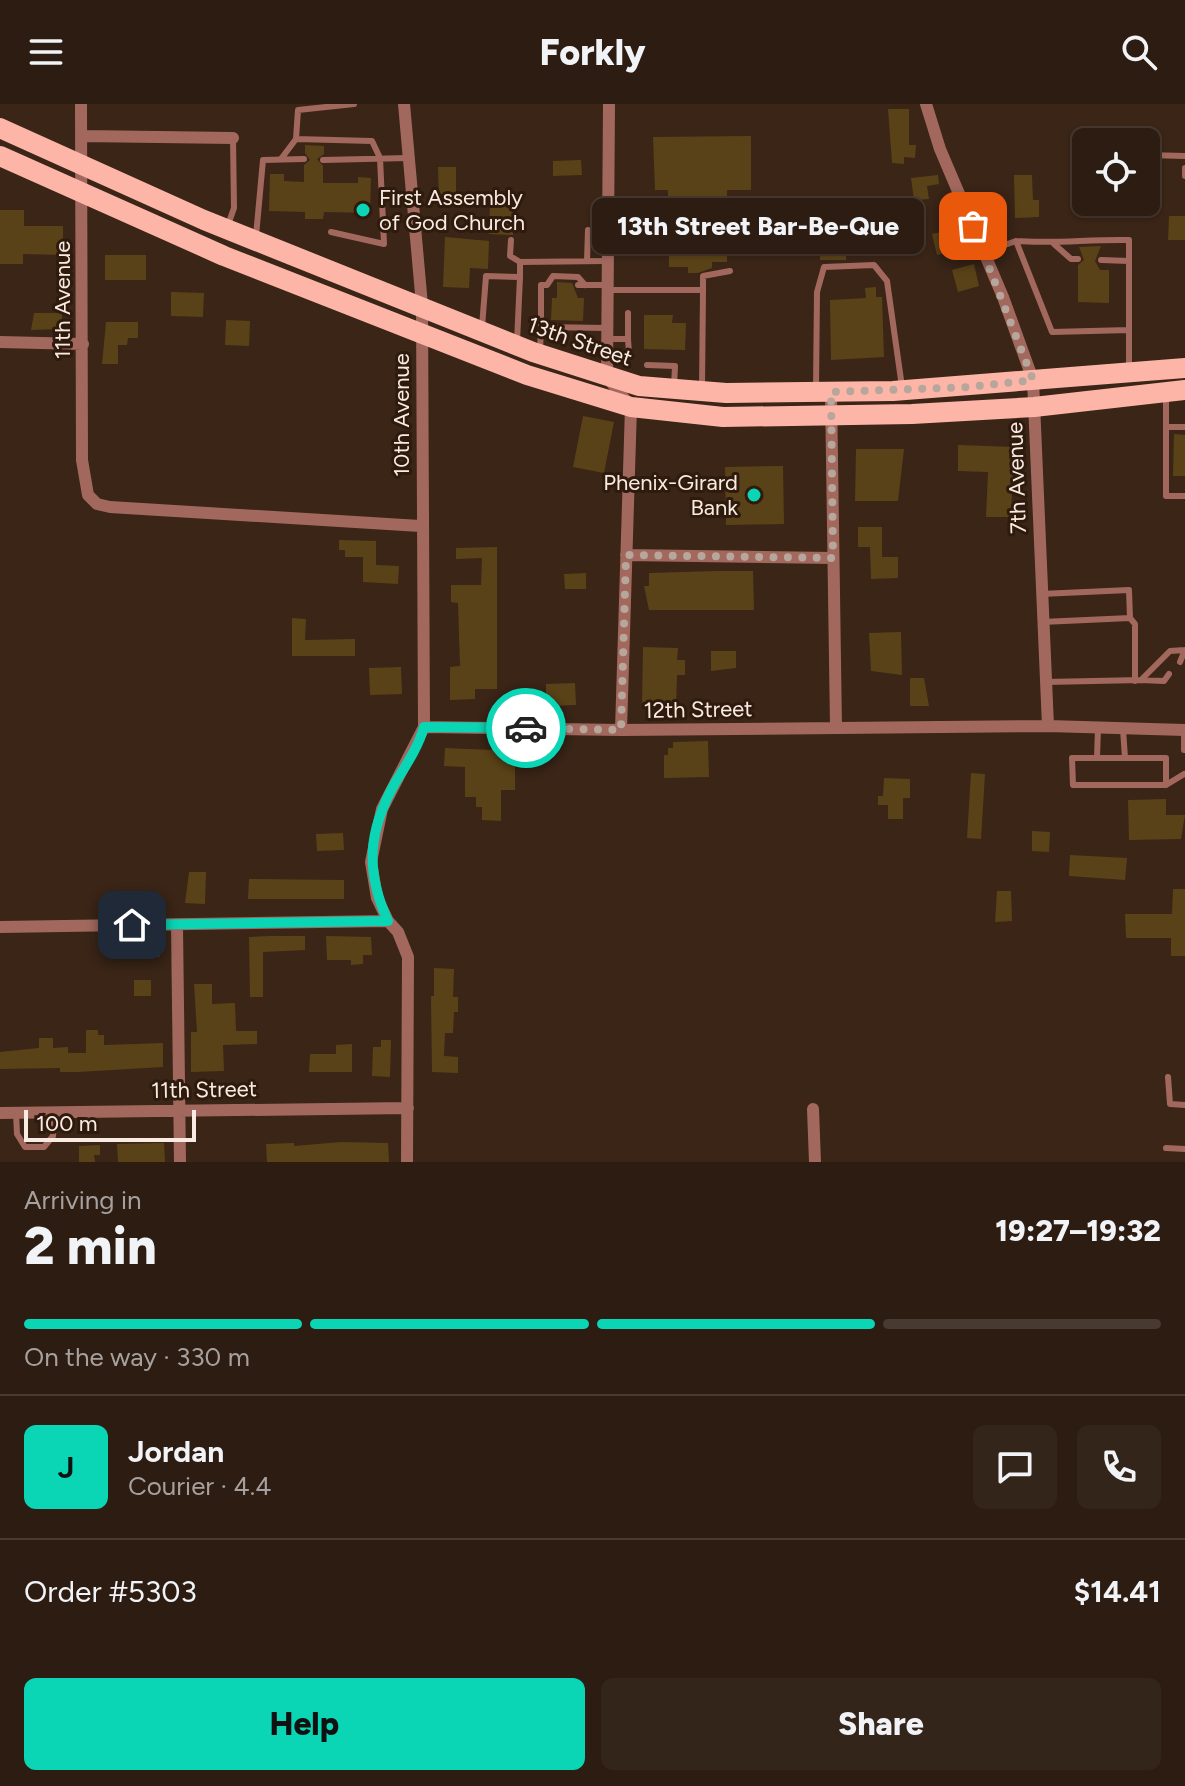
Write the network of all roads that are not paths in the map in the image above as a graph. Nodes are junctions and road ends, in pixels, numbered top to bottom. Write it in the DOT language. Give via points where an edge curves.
graph roads {
  1 [pos="81,104"];
  2 [pos="354,104"];
  3 [pos="404,104"];
  4 [pos="609,104"];
  5 [pos="926,104"];
  6 [pos="0,128"];
  7 [pos="83,136"];
  8 [pos="233,138"];
  9 [pos="296,139"];
  10 [pos="1160,155"];
  11 [pos="0,156"];
  12 [pos="1185,156"];
  13 [pos="380,158"];
  14 [pos="409,158"];
  15 [pos="281,159"];
  16 [pos="304,159"];
  17 [pos="323,160"];
  18 [pos="83,166"];
  19 [pos="1185,168"];
  20 [pos="1185,176"];
  21 [pos="82,194"];
  22 [pos="227,229"];
  23 [pos="588,230"];
  24 [pos="331,232"];
  25 [pos="256,240"];
  26 [pos="511,240"];
  27 [pos="1016,241"];
  28 [pos="1054,244"];
  29 [pos="984,252"];
  30 [pos="1078,259"];
  31 [pos="1101,260"];
  32 [pos="587,261"];
  33 [pos="606,261"];
  34 [pos="1129,261"];
  35 [pos="520,262"];
  36 [pos="730,271"];
  37 [pos="520,277"];
  38 [pos="547,285"];
  39 [pos="557,285"];
  40 [pos="606,288"];
  41 [pos="703,290"];
  42 [pos="422,305"];
  43 [pos="628,313"];
  44 [pos="541,327"];
  45 [pos="482,330"];
  46 [pos="1129,330"];
  47 [pos="421,333"];
  48 [pos="607,333"];
  49 [pos="628,339"];
  50 [pos="0,342"];
  51 [pos="83,344"];
  52 [pos="517,345"];
  53 [pos="629,353"];
  54 [pos="540,354"];
  55 [pos="647,365"];
  56 [pos="1185,368"];
  57 [pos="1129,372"];
  58 [pos="607,377"];
  59 [pos="1033,380"];
  60 [pos="674,391"];
  61 [pos="903,391"];
  62 [pos="702,392"];
  63 [pos="824,392"];
  64 [pos="1175,392"];
  65 [pos="631,407"];
  66 [pos="1034,407"];
  67 [pos="832,416"];
  68 [pos="1166,427"];
  69 [pos="1185,427"];
  70 [pos="1185,496"];
  71 [pos="420,526"];
  72 [pos="626,555"];
  73 [pos="833,558"];
  74 [pos="1041,594"];
  75 [pos="1130,618"];
  76 [pos="1042,622"];
  77 [pos="1185,650"];
  78 [pos="1180,662"];
  79 [pos="1169,674"];
  80 [pos="1138,680"];
  81 [pos="1046,682"];
  82 [pos="1048,726"];
  83 [pos="424,727"];
  84 [pos="836,727"];
  85 [pos="1098,728"];
  86 [pos="1123,729"];
  87 [pos="621,730"];
  88 [pos="1184,730"];
  89 [pos="1184,750"];
  90 [pos="1097,758"];
  91 [pos="1125,758"];
  92 [pos="1184,774"];
  93 [pos="1166,785"];
  94 [pos="388,921"];
  95 [pos="177,926"];
  96 [pos="0,927"];
  97 [pos="1168,1077"];
  98 [pos="1185,1105"];
  99 [pos="408,1108"];
  100 [pos="178,1109"];
  101 [pos="813,1109"];
  102 [pos="55,1112"];
  103 [pos="0,1113"];
  104 [pos="16,1113"];
  105 [pos="1166,1148"];
  106 [pos="1185,1149"];
  107 [pos="180,1162"];
  108 [pos="407,1162"];
  109 [pos="815,1162"];
  1 -- 7 [label="street, 11th Avenue"];
  2 -- 9 [label="lane" via="298,110"];
  3 -- 14 [label="street, 10th Avenue"];
  4 -- 33 [label="street"];
  5 -- 29 [label="street, 7th Avenue"];
  6 -- 18 [label="main road, 13th Street"];
  7 -- 8 [label="street"];
  7 -- 18 [label="street, 11th Avenue"];
  8 -- 22 [label="lane" via="234,208"];
  9 -- 13 [label="lane" via="372,141"];
  9 -- 15 [label="lane"];
  10 -- 12 [label="lane"];
  11 -- 21 [label="main road"];
  13 -- 14 [label="lane"];
  13 -- 17 [label="lane"];
  13 -- 24 [label="lane" via="384,244"];
  14 -- 42 [label="street, 10th Avenue"];
  15 -- 16 [label="lane"];
  15 -- 25 [label="lane" via="263,160"];
  18 -- 21 [label="street, 11th Avenue"];
  18 -- 22 [label="main road, 13th Street"];
  19 -- 20 [label="lane"];
  21 -- 47 [label="main road"];
  21 -- 51 [label="street, 11th Avenue"];
  22 -- 25 [label="main road, 13th Street"];
  23 -- 32 [label="lane"];
  25 -- 42 [label="main road, 13th Street"];
  26 -- 35 [label="lane" via="510,256"];
  27 -- 28 [label="lane"];
  27 -- 29 [label="lane"];
  27 -- 46 [label="lane" via="1052,332"];
  28 -- 30 [label="lane"];
  28 -- 34 [label="lane" via="1072,239 1129,240"];
  29 -- 59 [label="street, 7th Avenue"];
  31 -- 34 [label="lane"];
  32 -- 33 [label="lane"];
  32 -- 35 [label="lane"];
  33 -- 40 [label="street"];
  34 -- 46 [label="lane"];
  35 -- 37 [label="lane"];
  36 -- 41 [label="lane" via="703,276"];
  37 -- 45 [label="lane" via="486,276"];
  37 -- 52 [label="lane"];
  38 -- 39 [label="lane"];
  38 -- 40 [label="lane" via="553,276 578,277 582,285"];
  38 -- 44 [label="lane" via="541,285"];
  40 -- 41 [label="lane"];
  40 -- 48 [label="street"];
  41 -- 62 [label="lane"];
  42 -- 45 [label="main road, 13th Street"];
  42 -- 47 [label="street, 10th Avenue"];
  43 -- 49 [label="lane"];
  44 -- 48 [label="lane"];
  44 -- 54 [label="lane"];
  45 -- 52 [label="main road, 13th Street"];
  46 -- 57 [label="lane"];
  47 -- 65 [label="main road" via="527,375"];
  47 -- 71 [label="street, 10th Avenue"];
  48 -- 49 [label="lane"];
  48 -- 58 [label="street"];
  49 -- 53 [label="lane"];
  50 -- 51 [label="street"];
  51 -- 71 [label="street, 11th Avenue" via="82,460 88,495 97,504"];
  52 -- 54 [label="main road, 13th Street"];
  54 -- 58 [label="main road, 13th Street"];
  55 -- 60 [label="lane" via="675,366"];
  56 -- 57 [label="main road, 13th Street"];
  57 -- 59 [label="main road, 13th Street"];
  58 -- 60 [label="main road, 13th Street"];
  58 -- 65 [label="street"];
  59 -- 61 [label="main road, 13th Street"];
  59 -- 66 [label="street, 7th Avenue"];
  60 -- 62 [label="main road, 13th Street"];
  61 -- 63 [label="main road, 13th Street"];
  61 -- 63 [label="lane" via="887,281 874,265 824,267 817,292"];
  62 -- 63 [label="main road, 13th Street"];
  63 -- 67 [label="street"];
  64 -- 66 [label="main road"];
  64 -- 68 [label="lane"];
  65 -- 67 [label="main road" via="682,415"];
  65 -- 72 [label="street"];
  66 -- 67 [label="main road"];
  66 -- 74 [label="street, 7th Avenue"];
  67 -- 73 [label="street"];
  68 -- 69 [label="lane"];
  68 -- 70 [label="lane" via="1166,496"];
  71 -- 83 [label="street, 10th Avenue"];
  72 -- 73 [label="street"];
  72 -- 87 [label="street"];
  73 -- 84 [label="street"];
  74 -- 75 [label="lane" via="1129,590"];
  74 -- 76 [label="street, 7th Avenue"];
  75 -- 76 [label="lane"];
  75 -- 80 [label="lane" via="1135,624"];
  76 -- 81 [label="street, 7th Avenue"];
  77 -- 78 [label="lane"];
  77 -- 80 [label="lane" via="1170,651"];
  79 -- 80 [label="lane" via="1164,681"];
  80 -- 81 [label="lane"];
  81 -- 82 [label="street, 7th Avenue"];
  82 -- 84 [label="street, 12th Street"];
  82 -- 85 [label="street, 12th Street"];
  83 -- 87 [label="street, 12th Street"];
  83 -- 94 [label="street" via="382,809 375,834 373,885"];
  84 -- 87 [label="street, 12th Street"];
  85 -- 86 [label="street, 12th Street"];
  85 -- 90 [label="lane"];
  86 -- 88 [label="street, 12th Street"];
  86 -- 91 [label="lane"];
  88 -- 89 [label="lane"];
  90 -- 91 [label="lane"];
  90 -- 93 [label="lane" via="1072,758 1073,785"];
  91 -- 93 [label="lane" via="1166,758"];
  92 -- 93 [label="lane"];
  94 -- 95 [label="street"];
  94 -- 99 [label="street" via="408,957"];
  95 -- 96 [label="street"];
  95 -- 100 [label="street"];
  97 -- 98 [label="lane" via="1170,1104"];
  99 -- 100 [label="street, 11th Street"];
  99 -- 108 [label="street"];
  100 -- 102 [label="street, 11th Street"];
  100 -- 107 [label="street"];
  101 -- 109 [label="street"];
  102 -- 104 [label="street, 11th Street"];
  102 -- 104 [label="lane" via="53,1136 44,1147 25,1147 17,1134"];
  103 -- 104 [label="street, 11th Street"];
  105 -- 106 [label="lane"];
}
